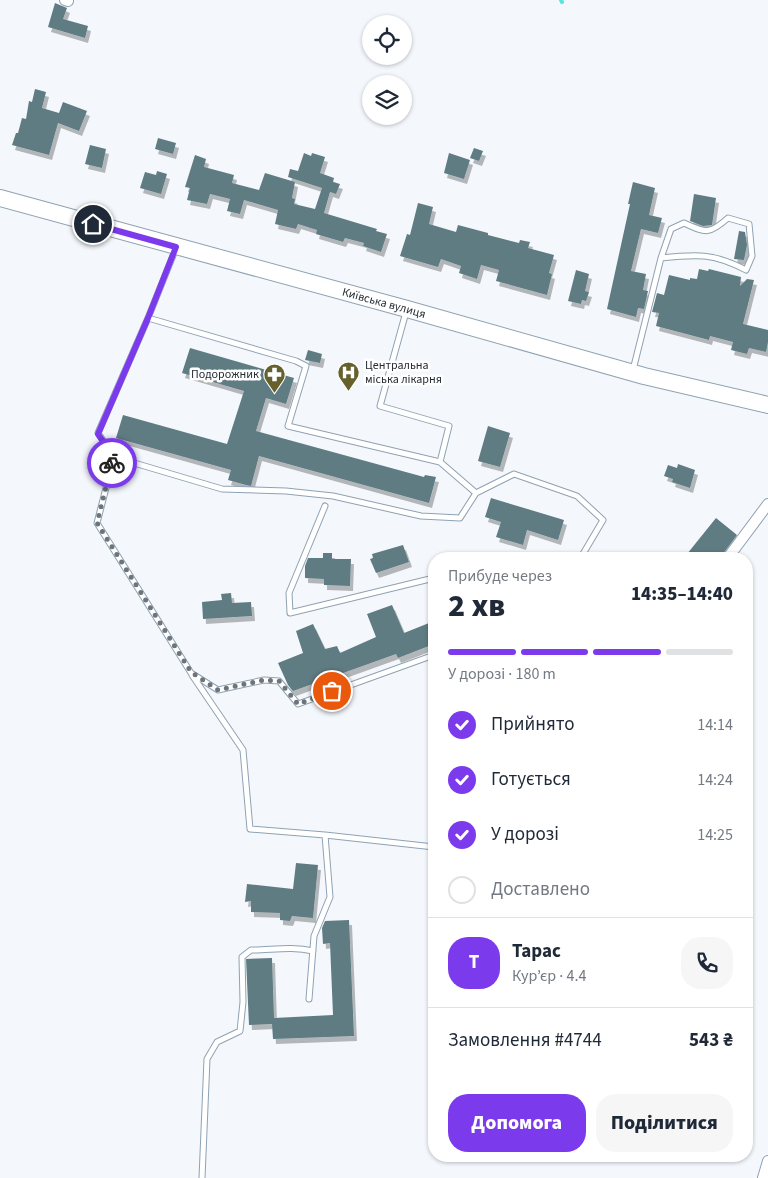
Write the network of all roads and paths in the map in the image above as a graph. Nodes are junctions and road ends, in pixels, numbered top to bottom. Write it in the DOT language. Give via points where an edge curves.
graph roads {
  1 [pos="0,198"];
  2 [pos="176,247"];
  3 [pos="661,258"];
  4 [pos="407,309"];
  5 [pos="148,318"];
  6 [pos="632,373"];
  7 [pos="768,405"];
  8 [pos="114,457"];
  9 [pos="440,462"];
  10 [pos="476,493"];
  11 [pos="768,504"];
  12 [pos="325,506"];
  13 [pos="584,552"];
  14 [pos="732,552"];
  15 [pos="428,579"];
  16 [pos="428,657"];
  17 [pos="191,672"];
  18 [pos="325,835"];
  19 [pos="428,846"];
  20 [pos="313,951"];
  21 [pos="309,998"];
  22 [pos="768,1161"];
  23 [pos="202,1178"];
  24 [pos="762,1178"];
  1 -- 2 [label="main road, Київська вулиця"];
  2 -- 4 [label="main road, Київська вулиця"];
  2 -- 5 [label="lane"];
  3 -- 3 [label="lane" via="671,229 684,223 704,232 717,228 728,218 749,224 752,256 746,270 711,256"];
  3 -- 6 [label="lane"];
  4 -- 6 [label="main road, Київська вулиця"];
  4 -- 9 [label="lane" via="380,406 449,426"];
  5 -- 8 [label="lane" via="98,434"];
  5 -- 9 [label="lane" via="306,366 288,426"];
  6 -- 7 [label="main road, Київська вулиця"];
  8 -- 10 [label="lane" via="222,489 333,496 421,516 460,518"];
  8 -- 17 [label="lane" via="97,523"];
  9 -- 10 [label="lane"];
  10 -- 13 [label="lane" via="514,474 577,496 603,520"];
  11 -- 14 [label="street"];
  12 -- 15 [label="lane" via="289,593 290,613"];
  16 -- 17 [label="lane" via="298,704 279,681 264,680 218,690"];
  17 -- 18 [label="lane" via="243,750 250,829"];
  18 -- 19 [label="lane"];
  18 -- 20 [label="lane" via="330,897 314,936"];
  20 -- 21 [label="lane"];
  20 -- 23 [label="lane" via="302,948 251,950 242,957 240,1031 218,1042 208,1059"];
  22 -- 24 [label="street"];
}
